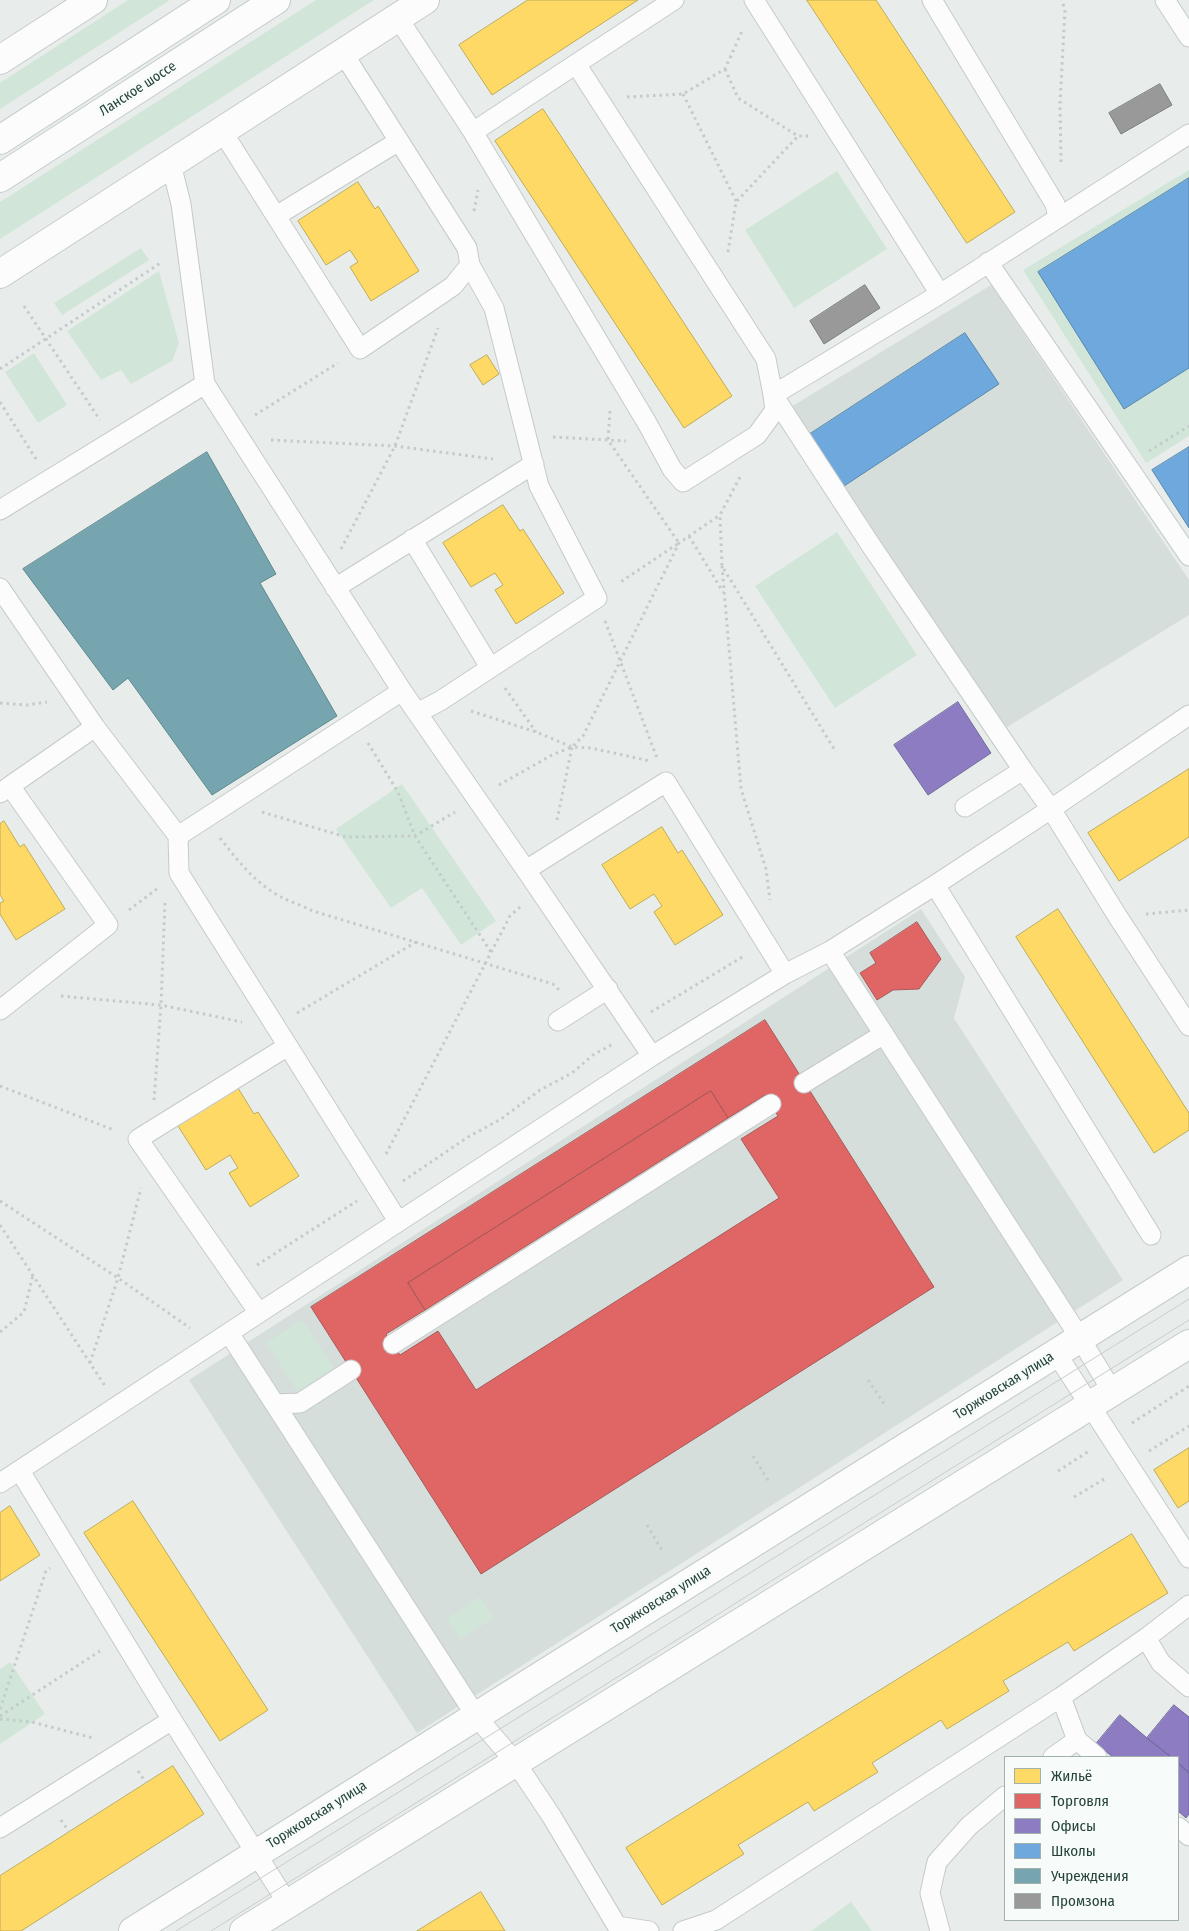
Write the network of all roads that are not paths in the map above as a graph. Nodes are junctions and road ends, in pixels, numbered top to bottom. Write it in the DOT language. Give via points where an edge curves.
graph roads {
  1 [pos="93,0"];
  2 [pos="216,0"];
  3 [pos="276,0"];
  4 [pos="425,0"];
  5 [pos="674,0"];
  6 [pos="932,0"];
  7 [pos="1165,0"];
  8 [pos="754,1"];
  9 [pos="398,18"];
  10 [pos="1189,37"];
  11 [pos="344,53"];
  12 [pos="0,60"];
  13 [pos="576,64"];
  14 [pos="222,131"];
  15 [pos="473,132"];
  16 [pos="1189,134"];
  17 [pos="0,140"];
  18 [pos="399,141"];
  19 [pos="171,164"];
  20 [pos="0,178"];
  21 [pos="1057,211"];
  22 [pos="276,216"];
  23 [pos="468,257"];
  24 [pos="988,262"];
  25 [pos="0,274"];
  26 [pos="940,294"];
  27 [pos="205,384"];
  28 [pos="773,395"];
  29 [pos="534,464"];
  30 [pos="0,510"];
  31 [pos="412,539"];
  32 [pos="1189,556"];
  33 [pos="331,582"];
  34 [pos="0,588"];
  35 [pos="490,667"];
  36 [pos="402,691"];
  37 [pos="417,713"];
  38 [pos="1189,715"];
  39 [pos="95,727"];
  40 [pos="1023,770"];
  41 [pos="5,790"];
  42 [pos="965,807"];
  43 [pos="1051,809"];
  44 [pos="178,836"];
  45 [pos="526,870"];
  46 [pos="935,885"];
  47 [pos="830,951"];
  48 [pos="786,974"];
  49 [pos="608,989"];
  50 [pos="0,1010"];
  51 [pos="558,1021"];
  52 [pos="1189,1026"];
  53 [pos="884,1034"];
  54 [pos="288,1046"];
  55 [pos="652,1056"];
  56 [pos="804,1083"];
  57 [pos="771,1104"];
  58 [pos="398,1221"];
  59 [pos="1152,1235"];
  60 [pos="1189,1270"];
  61 [pos="259,1313"];
  62 [pos="229,1333"];
  63 [pos="1080,1338"];
  64 [pos="393,1344"];
  65 [pos="1189,1344"];
  66 [pos="1056,1353"];
  67 [pos="351,1370"];
  68 [pos="1101,1398"];
  69 [pos="275,1404"];
  70 [pos="20,1470"];
  71 [pos="0,1484"];
  72 [pos="1189,1558"];
  73 [pos="1189,1605"];
  74 [pos="1146,1638"];
  75 [pos="1189,1687"];
  76 [pos="1061,1697"];
  77 [pos="476,1716"];
  78 [pos="172,1720"];
  79 [pos="1077,1740"];
  80 [pos="1054,1756"];
  81 [pos="1096,1756"];
  82 [pos="516,1763"];
  83 [pos="1004,1797"];
  84 [pos="0,1828"];
  85 [pos="1179,1828"];
  86 [pos="1189,1836"];
  87 [pos="257,1853"];
  88 [pos="288,1904"];
  89 [pos="719,1926"];
  90 [pos="613,1928"];
  91 [pos="132,1931"];
  92 [pos="244,1931"];
  93 [pos="649,1931"];
  94 [pos="683,1931"];
  95 [pos="940,1931"];
  1 -- 12 [label="main road"];
  2 -- 17 [label="main road"];
  3 -- 20 [label="main road, Ланское шоссе"];
  4 -- 9 [label="main road"];
  5 -- 13 [label="lane"];
  6 -- 21 [label="lane"];
  7 -- 10 [label="lane"];
  8 -- 26 [label="lane"];
  9 -- 11 [label="main road"];
  9 -- 15 [label="lane"];
  11 -- 14 [label="main road"];
  11 -- 18 [label="lane"];
  13 -- 15 [label="lane"];
  13 -- 28 [label="lane" via="766,359"];
  14 -- 19 [label="main road"];
  14 -- 22 [label="lane"];
  15 -- 28 [label="lane" via="672,469 683,482 757,435 775,410"];
  16 -- 21 [label="lane"];
  18 -- 22 [label="lane"];
  18 -- 23 [label="lane"];
  19 -- 25 [label="main road"];
  19 -- 27 [label="lane" via="182,204"];
  21 -- 24 [label="lane"];
  22 -- 23 [label="lane" via="360,349 454,286"];
  23 -- 29 [label="lane" via="494,308"];
  24 -- 26 [label="lane"];
  24 -- 32 [label="lane"];
  26 -- 28 [label="lane"];
  27 -- 30 [label="lane"];
  27 -- 33 [label="lane"];
  28 -- 40 [label="lane"];
  29 -- 31 [label="lane"];
  29 -- 35 [label="lane" via="539,486 597,598"];
  31 -- 33 [label="lane"];
  31 -- 35 [label="lane"];
  33 -- 36 [label="lane"];
  34 -- 39 [label="lane"];
  35 -- 37 [label="lane"];
  36 -- 37 [label="lane"];
  36 -- 44 [label="lane"];
  37 -- 45 [label="lane"];
  38 -- 43 [label="lane"];
  39 -- 41 [label="lane"];
  39 -- 44 [label="lane"];
  40 -- 42 [label="lane"];
  40 -- 43 [label="lane"];
  41 -- 50 [label="lane" via="108,925"];
  43 -- 46 [label="lane"];
  43 -- 52 [label="lane"];
  44 -- 54 [label="lane" via="172,878"];
  45 -- 48 [label="lane" via="666,782"];
  45 -- 49 [label="lane"];
  46 -- 47 [label="lane"];
  46 -- 59 [label="lane"];
  47 -- 48 [label="lane"];
  47 -- 53 [label="lane"];
  48 -- 55 [label="lane"];
  49 -- 51 [label="lane"];
  49 -- 55 [label="lane"];
  53 -- 56 [label="lane"];
  53 -- 63 [label="lane"];
  54 -- 58 [label="lane"];
  54 -- 61 [label="lane" via="145,1135 149,1156"];
  55 -- 58 [label="lane"];
  57 -- 64 [label="lane"];
  58 -- 61 [label="lane"];
  60 -- 63 [label="main road, Торжковская улица"];
  61 -- 62 [label="lane"];
  62 -- 69 [label="lane"];
  62 -- 70 [label="lane"];
  63 -- 66 [label="main road, Торжковская улица"];
  63 -- 68 [label="lane"];
  65 -- 68 [label="main road"];
  66 -- 68 [label="lane"];
  66 -- 77 [label="main road, Торжковская улица"];
  67 -- 69 [label="lane" via="300,1403"];
  68 -- 72 [label="lane"];
  68 -- 82 [label="main road"];
  69 -- 77 [label="lane"];
  70 -- 71 [label="lane"];
  70 -- 78 [label="lane"];
  73 -- 74 [label="lane"];
  74 -- 75 [label="lane" via="1161,1663"];
  74 -- 76 [label="lane"];
  76 -- 79 [label="lane"];
  76 -- 89 [label="lane"];
  77 -- 82 [label="lane"];
  77 -- 87 [label="main road, Торжковская улица"];
  78 -- 84 [label="lane"];
  78 -- 87 [label="lane"];
  79 -- 80 [label="lane"];
  79 -- 81 [label="lane"];
  82 -- 88 [label="main road"];
  82 -- 90 [label="lane" via="552,1817"];
  83 -- 95 [label="lane" via="969,1826 937,1862 930,1893"];
  85 -- 86 [label="lane"];
  87 -- 88 [label="lane"];
  87 -- 91 [label="main road, Торжковская улица"];
  88 -- 92 [label="main road"];
  89 -- 94 [label="lane"];
  90 -- 93 [label="lane"];
}
